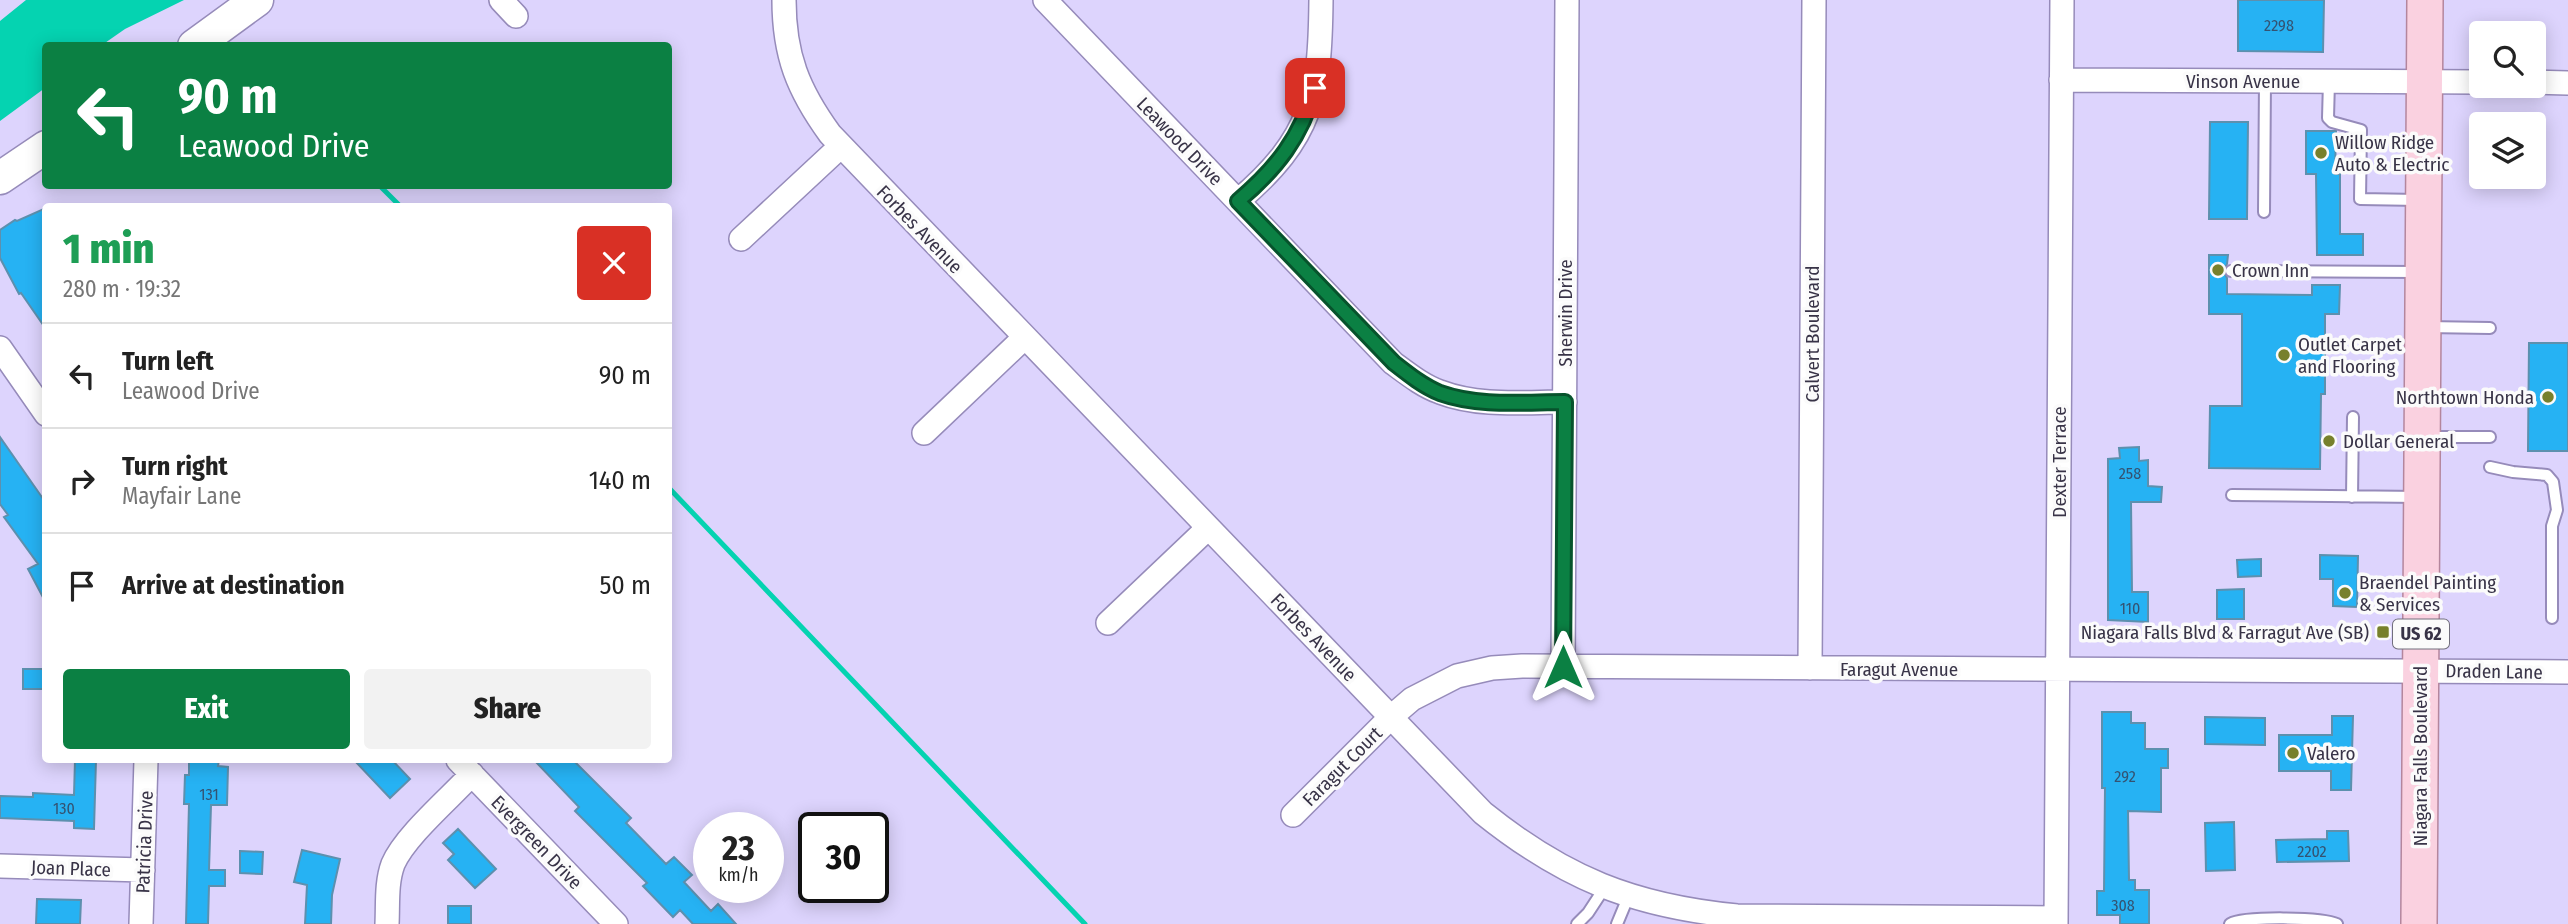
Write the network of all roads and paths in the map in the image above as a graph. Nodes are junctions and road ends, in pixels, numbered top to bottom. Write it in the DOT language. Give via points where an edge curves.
graph roads {
  1 [pos="257,0"];
  2 [pos="784,0"];
  3 [pos="1045,0"];
  4 [pos="1321,0"];
  5 [pos="1567,0"];
  6 [pos="1814,0"];
  7 [pos="2062,0"];
  8 [pos="2425,0"];
  9 [pos="199,42"];
  10 [pos="2062,80"];
  11 [pos="2265,81"];
  12 [pos="2329,81"];
  13 [pos="2425,81"];
  14 [pos="2469,82"];
  15 [pos="2546,82"];
  16 [pos="2568,83"];
  17 [pos="841,146"];
  18 [pos="42,150"];
  19 [pos="0,178"];
  20 [pos="1238,201"];
  21 [pos="2424,201"];
  22 [pos="2264,212"];
  23 [pos="741,239"];
  24 [pos="2231,271"];
  25 [pos="2423,272"];
  26 [pos="2423,327"];
  27 [pos="2490,328"];
  28 [pos="1025,337"];
  29 [pos="0,348"];
  30 [pos="1565,402"];
  31 [pos="42,408"];
  32 [pos="2353,416"];
  33 [pos="924,433"];
  34 [pos="2422,437"];
  35 [pos="2490,437"];
  36 [pos="2490,467"];
  37 [pos="2232,495"];
  38 [pos="2352,496"];
  39 [pos="2422,498"];
  40 [pos="2562,511"];
  41 [pos="1208,528"];
  42 [pos="2552,618"];
  43 [pos="1108,623"];
  44 [pos="1563,667"];
  45 [pos="1810,668"];
  46 [pos="2058,669"];
  47 [pos="2420,670"];
  48 [pos="2568,672"];
  49 [pos="1391,717"];
  50 [pos="146,763"];
  51 [pos="465,767"];
  52 [pos="1293,815"];
  53 [pos="0,866"];
  54 [pos="143,870"];
  55 [pos="1605,887"];
  56 [pos="1629,895"];
  57 [pos="1791,920"];
  58 [pos="2056,921"];
  59 [pos="2244,922"];
  60 [pos="141,924"];
  61 [pos="387,924"];
  62 [pos="616,924"];
  63 [pos="1577,924"];
  64 [pos="1617,924"];
  65 [pos="2230,924"];
  66 [pos="2337,924"];
  67 [pos="2419,924"];
  1 -- 9 [label="street"];
  2 -- 17 [label="street, Forbes Avenue" via="788,50 798,82 810,107"];
  3 -- 20 [label="street, Leawood Drive"];
  4 -- 20 [label="street" via="1320,57 1306,119 1286,152"];
  5 -- 30 [label="street, Sherwin Drive"];
  6 -- 45 [label="street, Calvert Boulevard"];
  7 -- 10 [label="street, Dexter Terrace"];
  8 -- 13 [label="main road, Niagara Falls Boulevard / US 62"];
  10 -- 11 [label="street, Vinson Avenue"];
  10 -- 46 [label="street, Dexter Terrace"];
  11 -- 12 [label="street, Vinson Avenue"];
  11 -- 22 [label="lane"];
  12 -- 13 [label="street, Vinson Avenue"];
  12 -- 21 [label="lane" via="2328,118 2361,130 2360,199"];
  13 -- 14 [label="street, Vinson Avenue"];
  13 -- 21 [label="main road, Niagara Falls Boulevard / US 62"];
  15 -- 16 [label="street"];
  17 -- 23 [label="street"];
  17 -- 28 [label="street, Forbes Avenue"];
  18 -- 19 [label="street"];
  20 -- 30 [label="street, Leawood Drive" via="1394,363 1415,379 1460,398"];
  21 -- 25 [label="main road, Niagara Falls Boulevard / US 62"];
  24 -- 25 [label="lane"];
  25 -- 26 [label="main road, Niagara Falls Boulevard / US 62"];
  26 -- 27 [label="lane"];
  26 -- 34 [label="main road, Niagara Falls Boulevard / US 62"];
  28 -- 33 [label="street"];
  28 -- 41 [label="street, Forbes Avenue"];
  29 -- 31 [label="street"];
  30 -- 44 [label="street, Sherwin Drive"];
  32 -- 38 [label="lane"];
  34 -- 35 [label="lane"];
  34 -- 39 [label="main road, Niagara Falls Boulevard / US 62"];
  36 -- 40 [label="lane" via="2547,475"];
  37 -- 38 [label="lane"];
  38 -- 39 [label="lane"];
  39 -- 47 [label="main road, Niagara Falls Boulevard / US 62"];
  40 -- 42 [label="lane" via="2552,526"];
  41 -- 43 [label="street"];
  41 -- 49 [label="street, Forbes Avenue"];
  44 -- 45 [label="street, Faragut Avenue"];
  44 -- 49 [label="street, Faragut Avenue" via="1492,668 1457,676 1412,699"];
  45 -- 46 [label="street, Faragut Avenue"];
  46 -- 47 [label="street, Faragut Avenue"];
  46 -- 58 [label="street, Dexter Terrace"];
  47 -- 48 [label="street, Draden Lane"];
  47 -- 67 [label="main road, Niagara Falls Boulevard / US 62"];
  49 -- 52 [label="street, Faragut Court"];
  49 -- 55 [label="street, Forbes Avenue" via="1483,813 1540,855"];
  50 -- 54 [label="street, Patricia Drive"];
  51 -- 61 [label="street" via="394,863 388,882"];
  51 -- 62 [label="street, Evergreen Drive"];
  53 -- 54 [label="street, Joan Place"];
  54 -- 60 [label="street, Patricia Drive"];
  55 -- 56 [label="street, Forbes Avenue"];
  55 -- 63 [label="lane"];
  56 -- 57 [label="street, Forbes Avenue" via="1699,912"];
  56 -- 64 [label="lane"];
  57 -- 58 [label="street, Forbes Avenue"];
  59 -- 65 [label="lane"];
  59 -- 66 [label="lane" via="2323,920"];
}
